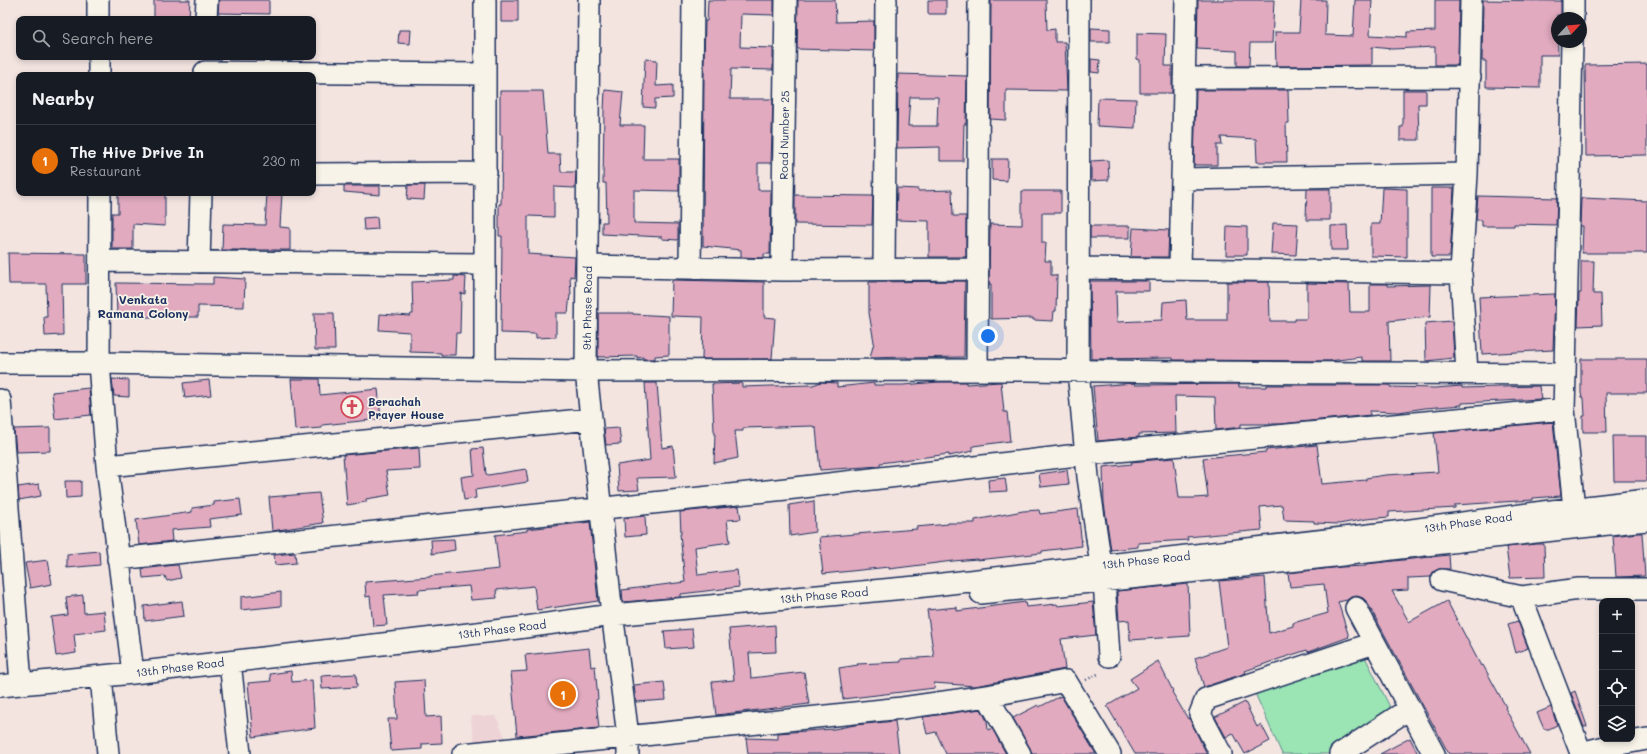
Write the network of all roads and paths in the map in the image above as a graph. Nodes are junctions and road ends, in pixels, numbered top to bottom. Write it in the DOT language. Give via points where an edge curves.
graph roads {
  1 [pos="98,0"];
  2 [pos="207,0"];
  3 [pos="485,0"];
  4 [pos="589,0"];
  5 [pos="693,0"];
  6 [pos="786,0"];
  7 [pos="886,0"];
  8 [pos="979,0"];
  9 [pos="1079,0"];
  10 [pos="1186,0"];
  11 [pos="1471,0"];
  12 [pos="1573,0"];
  13 [pos="1572,12"];
  14 [pos="98,16"];
  15 [pos="206,16"];
  16 [pos="1572,48"];
  17 [pos="99,60"];
  18 [pos="205,68"];
  19 [pos="99,72"];
  20 [pos="485,74"];
  21 [pos="1470,77"];
  22 [pos="1184,78"];
  23 [pos="486,173"];
  24 [pos="316,174"];
  25 [pos="1468,174"];
  26 [pos="1182,179"];
  27 [pos="100,196"];
  28 [pos="201,196"];
  29 [pos="101,261"];
  30 [pos="199,262"];
  31 [pos="485,264"];
  32 [pos="588,266"];
  33 [pos="690,268"];
  34 [pos="1078,268"];
  35 [pos="1180,268"];
  36 [pos="978,269"];
  37 [pos="782,270"];
  38 [pos="884,270"];
  39 [pos="1461,273"];
  40 [pos="0,363"];
  41 [pos="99,363"];
  42 [pos="485,368"];
  43 [pos="977,370"];
  44 [pos="586,371"];
  45 [pos="1078,371"];
  46 [pos="1467,373"];
  47 [pos="1565,374"];
  48 [pos="0,400"];
  49 [pos="1564,409"];
  50 [pos="591,419"];
  51 [pos="1086,454"];
  52 [pos="107,466"];
  53 [pos="1647,500"];
  54 [pos="600,508"];
  55 [pos="1574,509"];
  56 [pos="1647,520"];
  57 [pos="118,559"];
  58 [pos="1166,566"];
  59 [pos="1103,573"];
  60 [pos="1442,580"];
  61 [pos="1647,589"];
  62 [pos="1522,597"];
  63 [pos="1356,608"];
  64 [pos="613,622"];
  65 [pos="563,629"];
  66 [pos="1374,643"];
  67 [pos="1109,656"];
  68 [pos="231,671"];
  69 [pos="133,673"];
  70 [pos="21,684"];
  71 [pos="0,686"];
  72 [pos="102,687"];
  73 [pos="988,696"];
  74 [pos="0,699"];
  75 [pos="1409,709"];
  76 [pos="1647,739"];
  77 [pos="628,745"];
  78 [pos="108,754"];
  79 [pos="240,754"];
  80 [pos="463,754"];
  81 [pos="1020,754"];
  82 [pos="1110,754"];
  83 [pos="1221,754"];
  84 [pos="1340,754"];
  85 [pos="1434,754"];
  86 [pos="1580,754"];
  1 -- 14 [label="street"];
  2 -- 15 [label="street"];
  3 -- 20 [label="street"];
  4 -- 32 [label="street, 9th Phase Road"];
  5 -- 33 [label="street"];
  6 -- 37 [label="street, Road Number 25"];
  7 -- 38 [label="street"];
  8 -- 36 [label="street"];
  9 -- 34 [label="street"];
  10 -- 22 [label="street"];
  11 -- 21 [label="street"];
  12 -- 13 [label="street"];
  16 -- 47 [label="street"];
  17 -- 19 [label="street"];
  18 -- 20 [label="street"];
  20 -- 23 [label="street"];
  21 -- 22 [label="street"];
  21 -- 25 [label="street"];
  22 -- 26 [label="street"];
  23 -- 24 [label="street"];
  23 -- 31 [label="street"];
  25 -- 26 [label="street"];
  25 -- 39 [label="street"];
  26 -- 35 [label="street"];
  27 -- 29 [label="street"];
  28 -- 30 [label="street"];
  29 -- 30 [label="street"];
  29 -- 41 [label="street"];
  30 -- 31 [label="street"];
  31 -- 42 [label="street"];
  32 -- 33 [label="street"];
  32 -- 44 [label="street, 9th Phase Road"];
  33 -- 37 [label="street"];
  34 -- 35 [label="street"];
  34 -- 45 [label="street"];
  35 -- 39 [label="street"];
  36 -- 38 [label="street"];
  36 -- 43 [label="street"];
  37 -- 38 [label="street"];
  39 -- 46 [label="street"];
  40 -- 41 [label="street"];
  41 -- 42 [label="street"];
  41 -- 52 [label="street"];
  42 -- 44 [label="street"];
  43 -- 44 [label="street"];
  43 -- 45 [label="street"];
  44 -- 50 [label="street, 9th Phase Road"];
  45 -- 46 [label="street"];
  45 -- 51 [label="street"];
  46 -- 47 [label="street"];
  47 -- 49 [label="street"];
  48 -- 70 [label="street"];
  49 -- 51 [label="street"];
  49 -- 55 [label="street"];
  50 -- 52 [label="street"];
  50 -- 54 [label="street, 9th Phase Road"];
  51 -- 54 [label="street"];
  51 -- 59 [label="street"];
  52 -- 57 [label="street"];
  53 -- 55 [label="street, 13th Phase Road"];
  54 -- 57 [label="street"];
  54 -- 64 [label="street, 9th Phase Road"];
  55 -- 58 [label="street, 13th Phase Road"];
  56 -- 58 [label="street, 13th Phase Road"];
  57 -- 69 [label="street"];
  58 -- 59 [label="street, 13th Phase Road"];
  59 -- 64 [label="street, 13th Phase Road" via="1041,580 916,587"];
  59 -- 67 [label="street"];
  60 -- 62 [label="street"];
  61 -- 62 [label="street" via="1579,589"];
  62 -- 86 [label="street"];
  63 -- 66 [label="street"];
  64 -- 65 [label="street, 13th Phase Road"];
  64 -- 77 [label="street, 9th Phase Road"];
  65 -- 68 [label="street, 13th Phase Road"];
  65 -- 69 [label="street, 13th Phase Road"];
  66 -- 75 [label="street"];
  66 -- 83 [label="street" via="1206,699 1200,714"];
  68 -- 72 [label="street, 13th Phase Road"];
  68 -- 79 [label="street"];
  69 -- 70 [label="street, 13th Phase Road"];
  70 -- 71 [label="street, 13th Phase Road"];
  72 -- 74 [label="street, 13th Phase Road"];
  72 -- 78 [label="street"];
  73 -- 77 [label="street"];
  73 -- 81 [label="street"];
  73 -- 82 [label="street" via="1066,681"];
  75 -- 84 [label="street"];
  75 -- 85 [label="street"];
  76 -- 86 [label="street"];
  77 -- 80 [label="street"];
}
